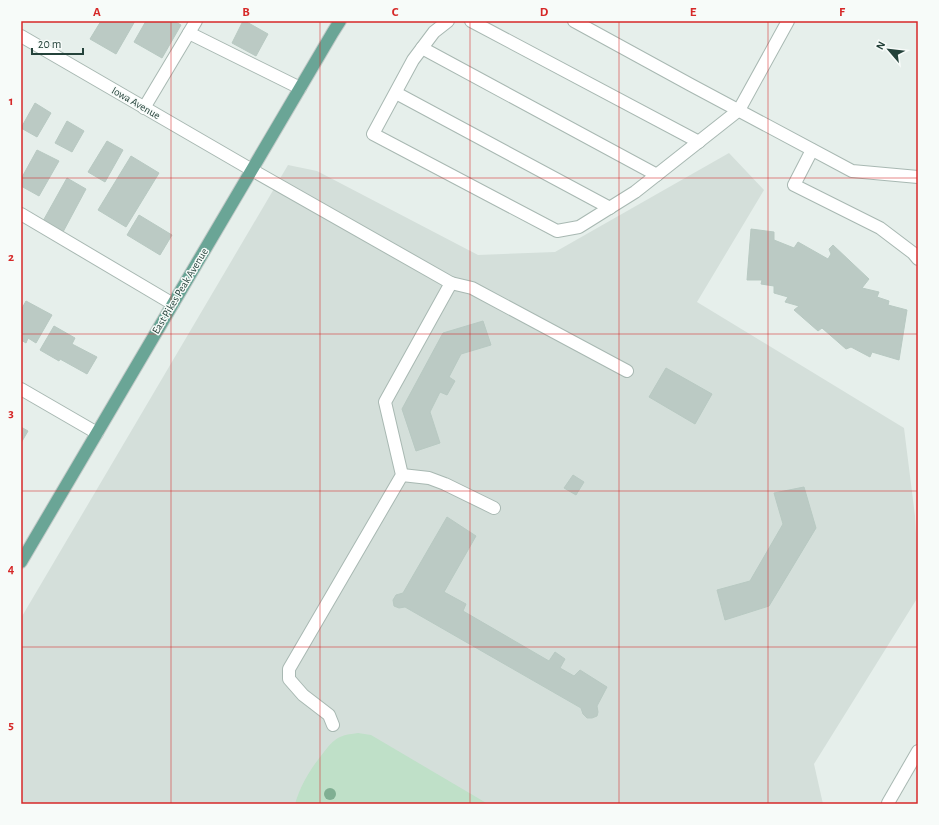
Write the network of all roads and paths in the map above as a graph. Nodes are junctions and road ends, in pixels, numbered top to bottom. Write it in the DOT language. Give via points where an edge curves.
graph roads {
  1 [pos="196,21"];
  2 [pos="340,21"];
  3 [pos="448,21"];
  4 [pos="471,21"];
  5 [pos="574,21"];
  6 [pos="788,21"];
  7 [pos="189,34"];
  8 [pos="21,36"];
  9 [pos="422,48"];
  10 [pos="300,88"];
  11 [pos="396,93"];
  12 [pos="144,108"];
  13 [pos="739,110"];
  14 [pos="699,142"];
  15 [pos="812,150"];
  16 [pos="252,170"];
  17 [pos="657,174"];
  18 [pos="918,177"];
  19 [pos="610,208"];
  20 [pos="21,214"];
  21 [pos="918,259"];
  22 [pos="451,283"];
  23 [pos="173,304"];
  24 [pos="627,371"];
  25 [pos="21,389"];
  26 [pos="97,433"];
  27 [pos="402,475"];
  28 [pos="494,508"];
  29 [pos="21,562"];
  30 [pos="333,725"];
  31 [pos="918,751"];
  32 [pos="888,804"];
  1 -- 7 [label="street"];
  2 -- 10 [label="main road, East Pikes Peak Avenue"];
  3 -- 9 [label="street" via="434,32"];
  4 -- 14 [label="street"];
  5 -- 13 [label="street"];
  6 -- 13 [label="street"];
  7 -- 10 [label="street"];
  7 -- 12 [label="street"];
  8 -- 12 [label="street, Iowa Avenue"];
  9 -- 11 [label="street"];
  9 -- 17 [label="street"];
  10 -- 16 [label="main road, East Pikes Peak Avenue"];
  11 -- 19 [label="street"];
  11 -- 19 [label="street" via="373,134 557,231 579,227"];
  12 -- 16 [label="street, Iowa Avenue"];
  13 -- 14 [label="street"];
  13 -- 15 [label="street"];
  14 -- 17 [label="street"];
  15 -- 18 [label="street" via="852,171"];
  15 -- 21 [label="street" via="794,185 880,228"];
  16 -- 22 [label="street, Iowa Avenue"];
  16 -- 23 [label="main road, East Pikes Peak Avenue"];
  17 -- 19 [label="street"];
  20 -- 23 [label="street"];
  22 -- 24 [label="street, Iowa Avenue" via="472,288"];
  22 -- 27 [label="street" via="384,402"];
  23 -- 26 [label="main road, East Pikes Peak Avenue"];
  25 -- 26 [label="street"];
  26 -- 29 [label="main road, East Pikes Peak Avenue"];
  27 -- 28 [label="street" via="429,478"];
  27 -- 30 [label="street" via="289,669 289,679 303,695 329,715"];
  31 -- 32 [label="street"];
}
